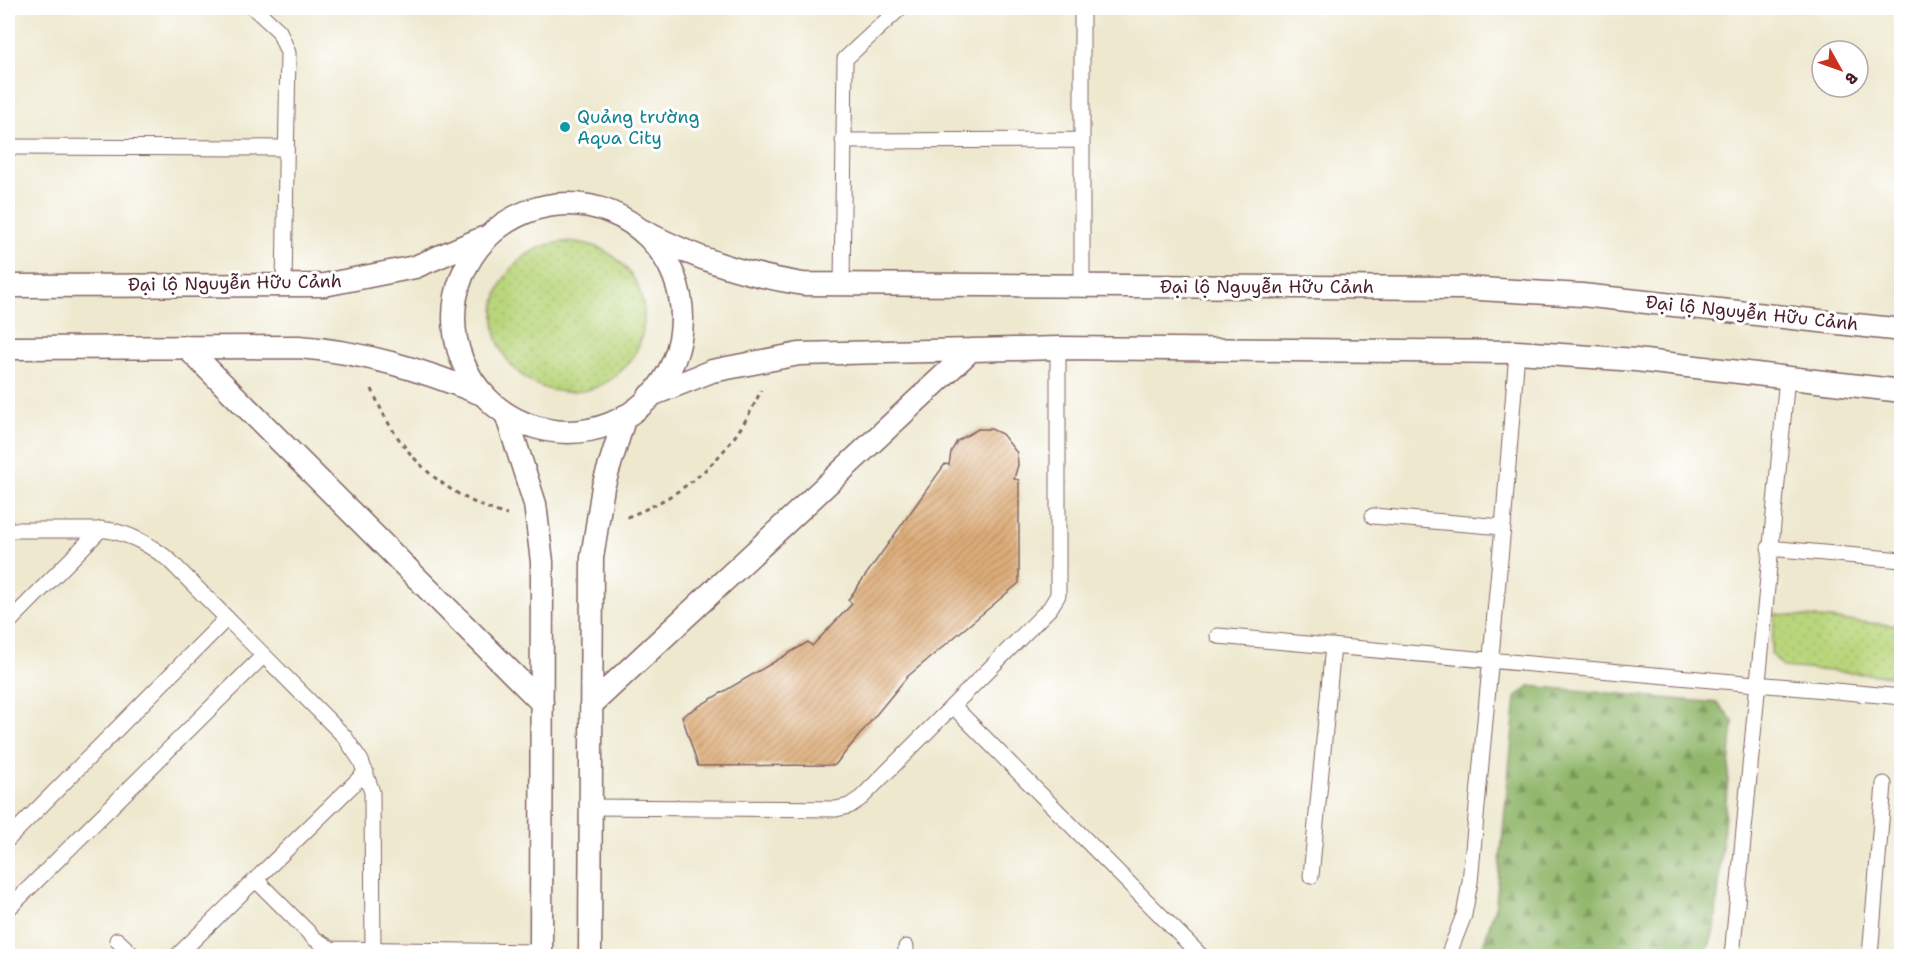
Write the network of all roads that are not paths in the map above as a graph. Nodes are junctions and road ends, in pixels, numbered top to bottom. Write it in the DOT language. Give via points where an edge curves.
graph roads {
  1 [pos="254,8"];
  2 [pos="900,8"];
  3 [pos="1082,8"];
  4 [pos="1082,140"];
  5 [pos="843,141"];
  6 [pos="8,147"];
  7 [pos="286,148"];
  8 [pos="641,230"];
  9 [pos="490,235"];
  10 [pos="284,285"];
  11 [pos="8,286"];
  12 [pos="842,286"];
  13 [pos="1082,287"];
  14 [pos="1902,330"];
  15 [pos="186,347"];
  16 [pos="8,348"];
  17 [pos="1058,348"];
  18 [pos="970,350"];
  19 [pos="1517,352"];
  20 [pos="1787,377"];
  21 [pos="1902,391"];
  22 [pos="482,394"];
  23 [pos="649,396"];
  24 [pos="506,414"];
  25 [pos="625,416"];
  26 [pos="1373,516"];
  27 [pos="1503,527"];
  28 [pos="8,530"];
  29 [pos="101,530"];
  30 [pos="1769,548"];
  31 [pos="1902,560"];
  32 [pos="227,618"];
  33 [pos="8,623"];
  34 [pos="1218,636"];
  35 [pos="1333,646"];
  36 [pos="264,655"];
  37 [pos="1491,660"];
  38 [pos="1757,684"];
  39 [pos="1902,697"];
  40 [pos="542,703"];
  41 [pos="591,705"];
  42 [pos="953,706"];
  43 [pos="366,772"];
  44 [pos="1884,784"];
  45 [pos="591,807"];
  46 [pos="8,839"];
  47 [pos="1311,876"];
  48 [pos="256,880"];
  49 [pos="8,909"];
  50 [pos="117,940"];
  51 [pos="373,954"];
  52 [pos="541,954"];
  53 [pos="134,957"];
  54 [pos="177,957"];
  55 [pos="590,957"];
  56 [pos="1201,957"];
  57 [pos="1448,957"];
  58 [pos="1732,957"];
  59 [pos="1870,957"];
  1 -- 7 [label="street" via="279,31 288,53"];
  2 -- 5 [label="street" via="845,59"];
  3 -- 4 [label="street"];
  4 -- 5 [label="street"];
  4 -- 13 [label="street"];
  5 -- 12 [label="street"];
  6 -- 7 [label="street"];
  7 -- 10 [label="street"];
  8 -- 9 [label="main road, Đại lộ Nguyễn Hữu Cảnh" via="605,210 565,204 525,212"];
  8 -- 12 [label="main road, Đại lộ Nguyễn Hữu Cảnh" via="681,251 737,271 803,284"];
  8 -- 23 [label="main road" via="667,262 676,281 681,311 679,342 672,362"];
  9 -- 10 [label="main road, Đại lộ Nguyễn Hữu Cảnh" via="415,267 382,276 324,285"];
  9 -- 22 [label="main road" via="465,268 454,308 458,349"];
  10 -- 11 [label="main road, Đại lộ Nguyễn Hữu Cảnh"];
  12 -- 13 [label="main road, Đại lộ Nguyễn Hữu Cảnh"];
  13 -- 14 [label="main road, Đại lộ Nguyễn Hữu Cảnh" via="1463,288 1582,295"];
  15 -- 16 [label="main road"];
  15 -- 22 [label="main road" via="299,347 351,352 399,364"];
  15 -- 40 [label="main road"];
  17 -- 18 [label="main road"];
  17 -- 19 [label="main road"];
  17 -- 42 [label="street" via="1058,595 1050,608"];
  18 -- 23 [label="main road" via="825,352 771,357 712,371"];
  18 -- 41 [label="main road"];
  19 -- 20 [label="main road" via="1636,360"];
  19 -- 27 [label="street"];
  20 -- 21 [label="main road"];
  20 -- 30 [label="street"];
  22 -- 24 [label="main road"];
  23 -- 25 [label="main road"];
  24 -- 25 [label="main road" via="534,427 565,431 596,428"];
  24 -- 40 [label="main road" via="526,471 540,536"];
  25 -- 41 [label="main road" via="603,487 592,558"];
  26 -- 27 [label="street"];
  27 -- 37 [label="street"];
  28 -- 29 [label="street"];
  29 -- 32 [label="street" via="136,537 158,551"];
  29 -- 33 [label="street"];
  30 -- 31 [label="street"];
  30 -- 38 [label="street"];
  32 -- 36 [label="street"];
  32 -- 46 [label="street"];
  34 -- 35 [label="street"];
  35 -- 37 [label="street"];
  35 -- 47 [label="street"];
  36 -- 43 [label="street" via="344,735"];
  36 -- 49 [label="street"];
  37 -- 38 [label="street"];
  37 -- 57 [label="street" via="1470,882 1464,915"];
  38 -- 39 [label="street"];
  38 -- 58 [label="street"];
  40 -- 52 [label="main road"];
  41 -- 45 [label="main road"];
  42 -- 45 [label="street" via="861,798 843,808"];
  42 -- 56 [label="street"];
  43 -- 48 [label="street"];
  43 -- 51 [label="street" via="374,810"];
  44 -- 59 [label="street"];
  45 -- 55 [label="main road"];
  48 -- 51 [label="street" via="323,945 339,951"];
  48 -- 54 [label="street"];
  50 -- 53 [label="street"];
  51 -- 52 [label="street"];
}
